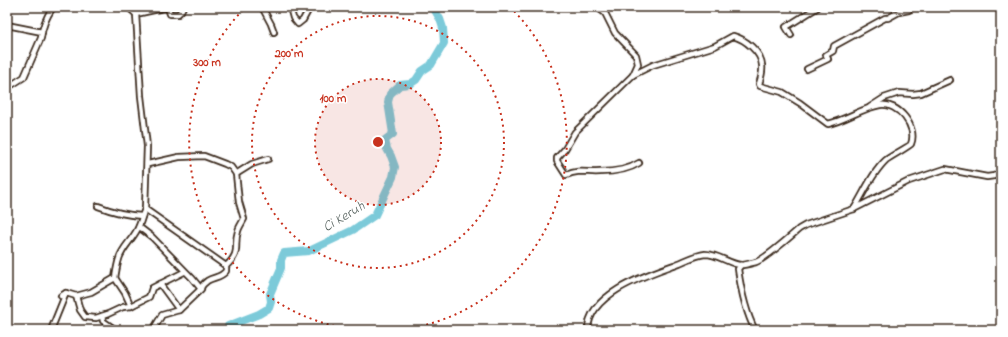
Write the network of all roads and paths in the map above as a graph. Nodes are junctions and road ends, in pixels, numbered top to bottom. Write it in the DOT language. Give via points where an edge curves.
graph roads {
  1 [pos="53,7"];
  2 [pos="128,7"];
  3 [pos="168,7"];
  4 [pos="183,7"];
  5 [pos="262,7"];
  6 [pos="290,7"];
  7 [pos="310,7"];
  8 [pos="597,7"];
  9 [pos="818,7"];
  10 [pos="910,7"];
  11 [pos="136,14"];
  12 [pos="7,24"];
  13 [pos="42,32"];
  14 [pos="274,32"];
  15 [pos="790,35"];
  16 [pos="806,69"];
  17 [pos="633,75"];
  18 [pos="950,80"];
  19 [pos="7,88"];
  20 [pos="867,109"];
  21 [pos="268,159"];
  22 [pos="639,163"];
  23 [pos="148,164"];
  24 [pos="1001,172"];
  25 [pos="236,174"];
  26 [pos="98,206"];
  27 [pos="145,209"];
  28 [pos="854,209"];
  29 [pos="142,216"];
  30 [pos="139,227"];
  31 [pos="741,265"];
  32 [pos="226,266"];
  33 [pos="184,272"];
  34 [pos="115,278"];
  35 [pos="160,284"];
  36 [pos="200,290"];
  37 [pos="76,296"];
  38 [pos="131,306"];
  39 [pos="179,310"];
  40 [pos="102,316"];
  41 [pos="51,330"];
  42 [pos="116,330"];
  43 [pos="153,330"];
  44 [pos="588,330"];
  45 [pos="755,330"];
  1 -- 13 [label="street"];
  2 -- 11 [label="street"];
  3 -- 4 [label="street" via="170,14 178,14"];
  3 -- 11 [label="street"];
  5 -- 14 [label="street"];
  6 -- 7 [label="street" via="298,24"];
  8 -- 17 [label="street" via="605,13 615,32 636,55 638,64"];
  9 -- 15 [label="street" via="786,28"];
  10 -- 16 [label="street" via="909,10 885,18 834,46 833,51 826,55 828,59"];
  11 -- 23 [label="street"];
  12 -- 13 [label="street"];
  13 -- 19 [label="street" via="24,77"];
  17 -- 20 [label="street" via="652,65 715,46 734,36 754,49 761,60 760,86 782,92 828,124"];
  17 -- 22 [label="street" via="575,132 557,161 566,175 573,172 619,170 631,168"];
  18 -- 20 [label="street" via="921,93 900,93 884,98"];
  20 -- 28 [label="street" via="882,105 897,109 912,128 912,143 894,153 882,164"];
  21 -- 25 [label="street" via="252,164"];
  23 -- 25 [label="street" via="179,157 204,156 231,167"];
  23 -- 27 [label="street"];
  24 -- 28 [label="street" via="986,177 945,169 909,181"];
  25 -- 32 [label="street" via="244,219 238,230 236,253"];
  26 -- 29 [label="street" via="116,213"];
  27 -- 29 [label="street"];
  27 -- 32 [label="street"];
  28 -- 31 [label="street" via="799,228 757,262"];
  29 -- 30 [label="street"];
  30 -- 33 [label="street" via="152,237"];
  30 -- 34 [label="street" via="118,260"];
  31 -- 44 [label="street" via="706,254 651,274 609,296 593,312"];
  31 -- 45 [label="street" via="738,269 740,286"];
  32 -- 36 [label="street" via="222,276 207,280"];
  33 -- 35 [label="street"];
  33 -- 36 [label="street"];
  34 -- 37 [label="street" via="91,292"];
  34 -- 38 [label="street"];
  35 -- 38 [label="street" via="152,288 149,297"];
  35 -- 39 [label="street"];
  36 -- 39 [label="street"];
  37 -- 40 [label="street" via="85,317"];
  37 -- 41 [label="street" via="63,295"];
  38 -- 40 [label="street"];
  39 -- 43 [label="street" via="162,315"];
  40 -- 42 [label="street" via="103,321"];
}
